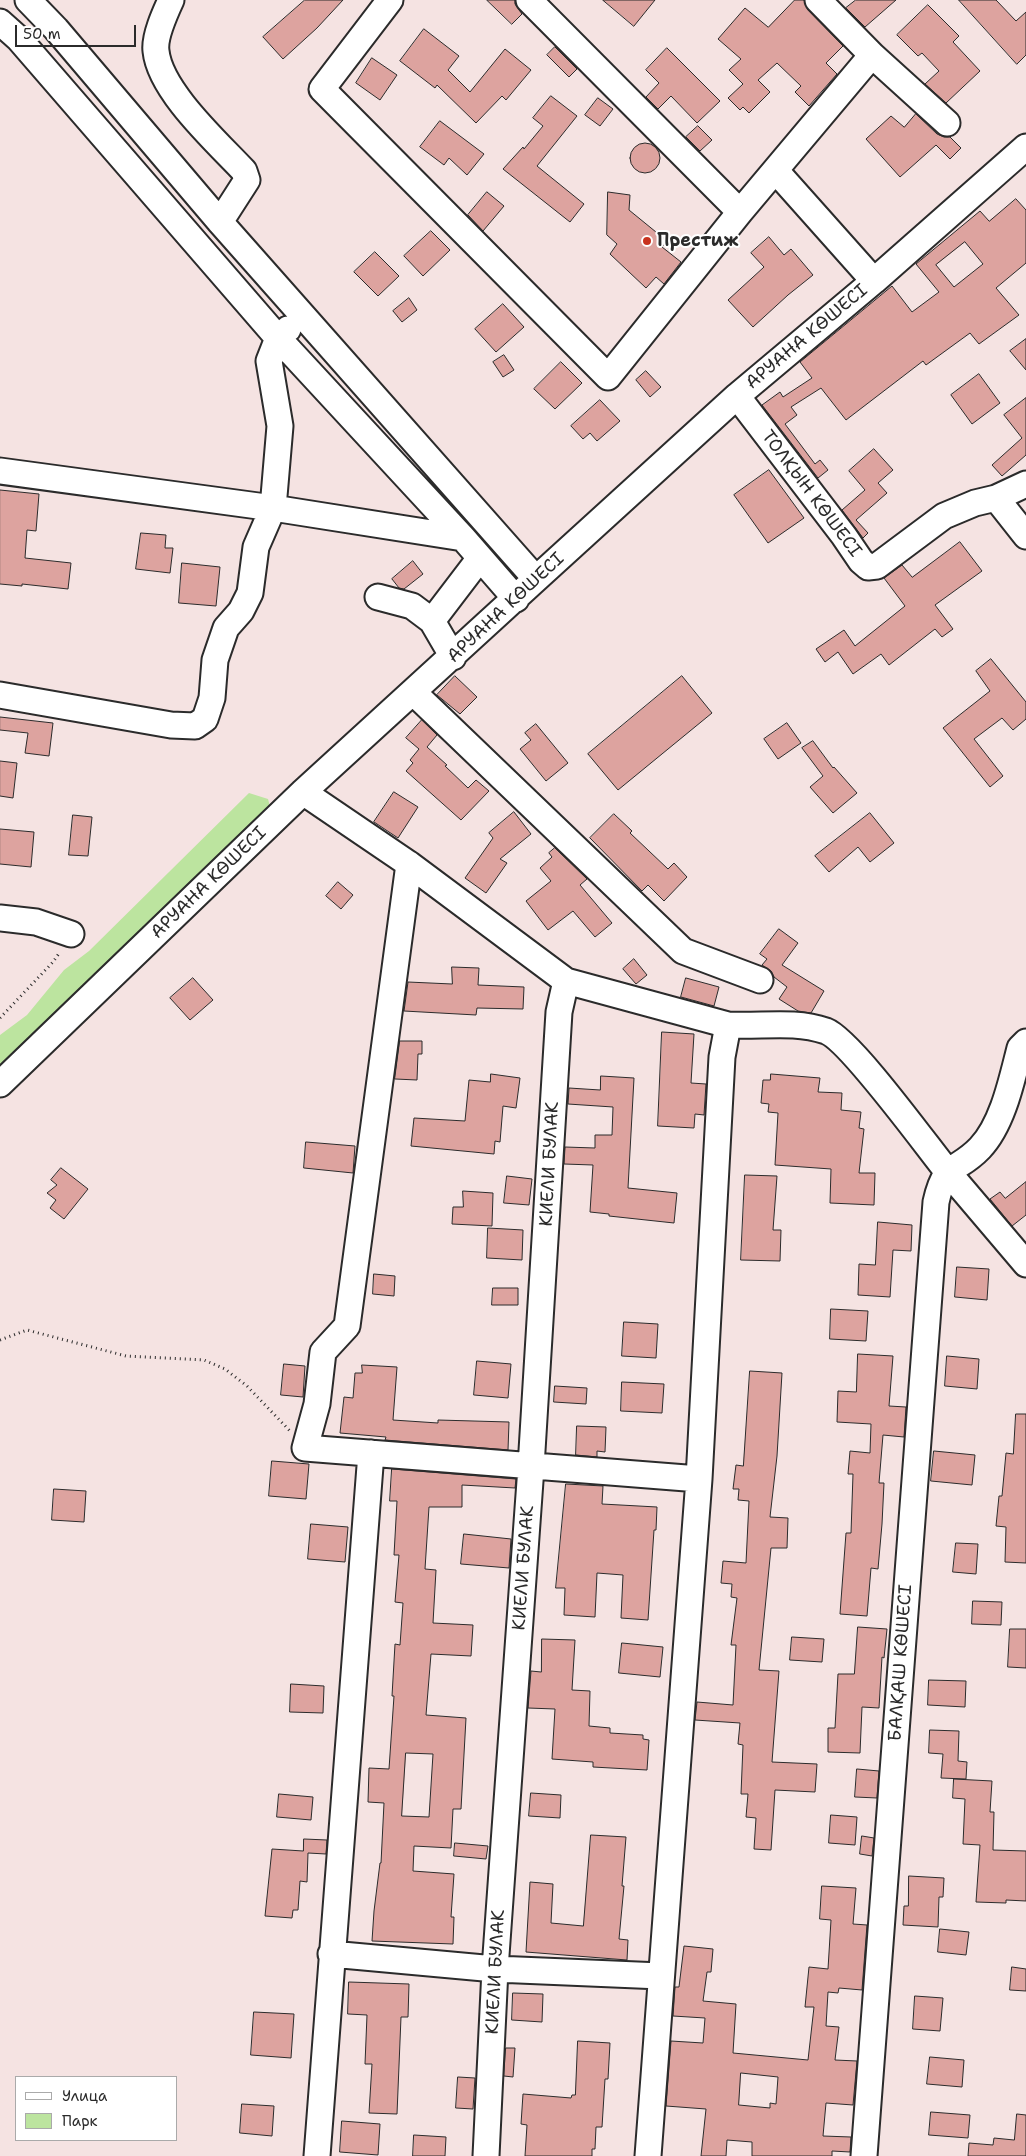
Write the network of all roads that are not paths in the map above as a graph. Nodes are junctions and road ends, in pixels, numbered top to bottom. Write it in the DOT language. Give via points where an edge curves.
graph roads {
  1 [pos="28,0"];
  2 [pos="171,0"];
  3 [pos="390,0"];
  4 [pos="529,0"];
  5 [pos="818,0"];
  6 [pos="0,22"];
  7 [pos="872,56"];
  8 [pos="946,123"];
  9 [pos="1026,147"];
  10 [pos="776,171"];
  11 [pos="740,212"];
  12 [pos="220,222"];
  13 [pos="874,281"];
  14 [pos="303,316"];
  15 [pos="278,338"];
  16 [pos="737,396"];
  17 [pos="0,471"];
  18 [pos="1026,484"];
  19 [pos="996,498"];
  20 [pos="272,508"];
  21 [pos="1026,536"];
  22 [pos="463,538"];
  23 [pos="480,558"];
  24 [pos="536,580"];
  25 [pos="378,597"];
  26 [pos="516,599"];
  27 [pos="432,621"];
  28 [pos="453,657"];
  29 [pos="414,693"];
  30 [pos="0,695"];
  31 [pos="303,792"];
  32 [pos="409,864"];
  33 [pos="0,918"];
  34 [pos="71,934"];
  35 [pos="566,980"];
  36 [pos="760,980"];
  37 [pos="728,1025"];
  38 [pos="1026,1042"];
  39 [pos="0,1084"];
  40 [pos="948,1172"];
  41 [pos="1026,1264"];
  42 [pos="371,1453"];
  43 [pos="531,1467"];
  44 [pos="699,1479"];
  45 [pos="332,1954"];
  46 [pos="495,1969"];
  47 [pos="661,1976"];
  48 [pos="317,2156"];
  49 [pos="486,2156"];
  50 [pos="648,2156"];
  51 [pos="864,2156"];
  1 -- 12 [label="street"];
  2 -- 12 [label="street" via="160,27 156,51 166,81 193,116 244,171 247,180"];
  3 -- 11 [label="street" via="322,89 608,377"];
  4 -- 11 [label="street"];
  5 -- 7 [label="street"];
  6 -- 15 [label="street" via="19,39"];
  7 -- 8 [label="street"];
  7 -- 10 [label="street"];
  9 -- 13 [label="street, АРУАНА КӨШЕСІ"];
  10 -- 11 [label="street"];
  10 -- 13 [label="street"];
  12 -- 14 [label="street"];
  13 -- 16 [label="street, АРУАНА КӨШЕСІ"];
  14 -- 15 [label="street"];
  14 -- 24 [label="street"];
  15 -- 20 [label="street" via="269,361 280,426"];
  15 -- 22 [label="street"];
  16 -- 19 [label="street, ТОЛҚЫН КӨШЕСІ" via="868,567 877,566 944,516"];
  16 -- 24 [label="street, АРУАНА КӨШЕСІ"];
  17 -- 20 [label="street"];
  18 -- 19 [label="street, ТОЛҚЫН КӨШЕСІ"];
  19 -- 21 [label="street"];
  20 -- 22 [label="street"];
  20 -- 30 [label="street" via="256,547 250,593 241,611 226,628 215,660 212,698 205,719 196,726 171,725"];
  22 -- 23 [label="street"];
  23 -- 26 [label="street"];
  23 -- 27 [label="street"];
  24 -- 26 [label="street, АРУАНА КӨШЕСІ"];
  25 -- 27 [label="street" via="412,606"];
  26 -- 28 [label="street, АРУАНА КӨШЕСІ"];
  27 -- 28 [label="street"];
  28 -- 29 [label="street, АРУАНА КӨШЕСІ"];
  29 -- 31 [label="street, АРУАНА КӨШЕСІ"];
  29 -- 36 [label="street" via="682,951"];
  31 -- 32 [label="street"];
  31 -- 39 [label="street, АРУАНА КӨШЕСІ"];
  32 -- 35 [label="street"];
  32 -- 42 [label="street" via="347,1326 323,1352 317,1404 305,1448"];
  33 -- 34 [label="street" via="36,922"];
  35 -- 37 [label="street"];
  35 -- 43 [label="street, КИЕЛИ БУЛАК" via="559,1012"];
  37 -- 40 [label="street" via="793,1024 828,1032 853,1054"];
  37 -- 44 [label="street" via="722,1057"];
  38 -- 40 [label="street" via="1020,1048 1002,1113 981,1148"];
  40 -- 41 [label="street"];
  40 -- 51 [label="street, БАЛҚАШ КӨШЕСІ" via="940,1185 936,1202"];
  42 -- 43 [label="street"];
  42 -- 45 [label="street"];
  43 -- 44 [label="street"];
  43 -- 46 [label="street, КИЕЛИ БУЛАК"];
  44 -- 47 [label="street"];
  45 -- 46 [label="street"];
  45 -- 48 [label="street"];
  46 -- 47 [label="street"];
  46 -- 49 [label="street, КИЕЛИ БУЛАК"];
  47 -- 50 [label="street"];
}
